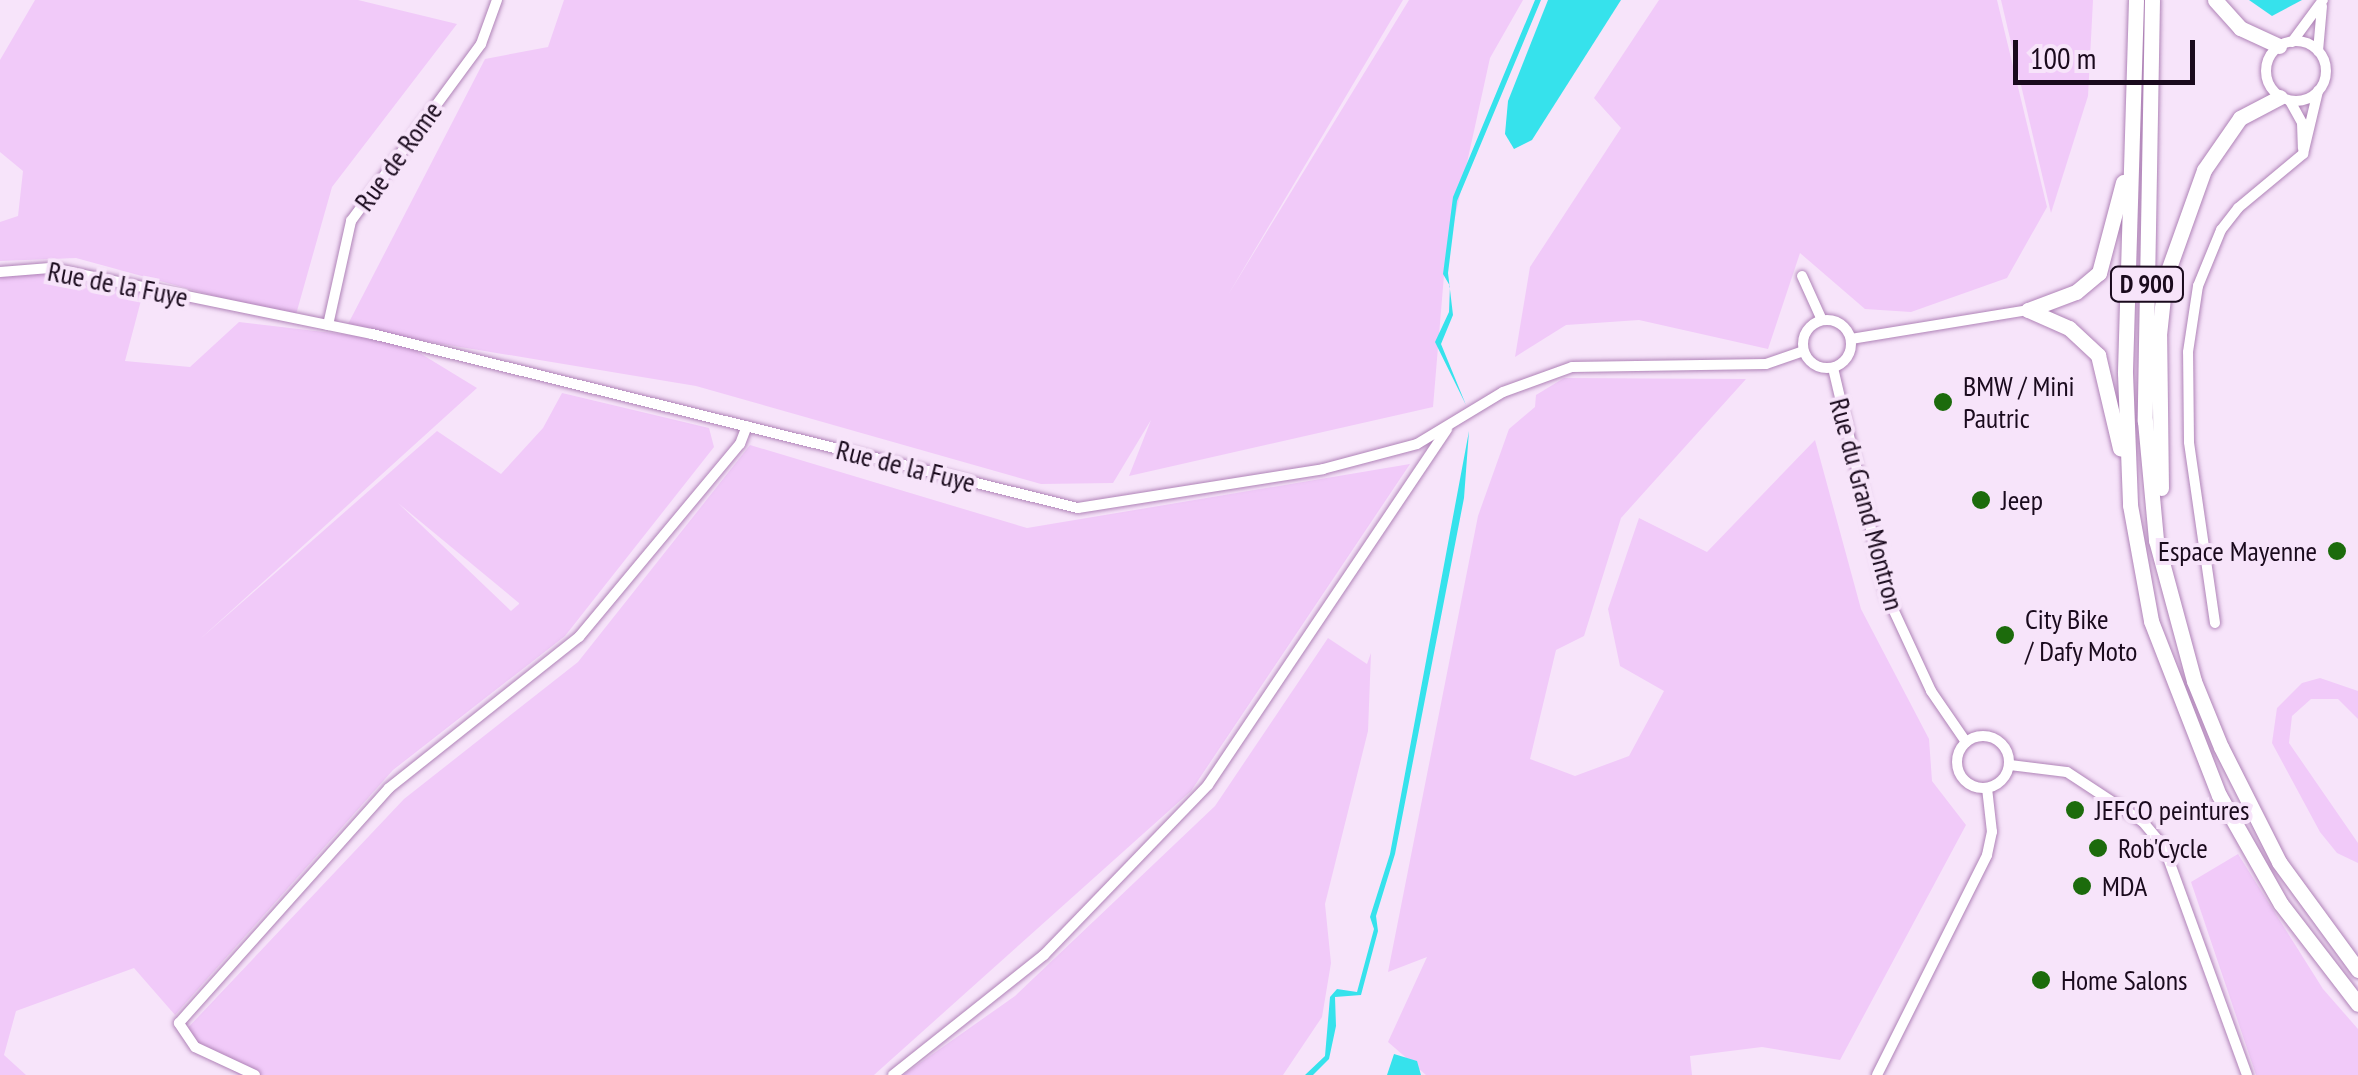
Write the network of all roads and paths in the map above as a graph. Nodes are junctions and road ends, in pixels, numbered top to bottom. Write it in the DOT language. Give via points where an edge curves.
graph roads {
  1 [pos="497,0"];
  2 [pos="2136,0"];
  3 [pos="2152,0"];
  4 [pos="2215,0"];
  5 [pos="2286,44"];
  6 [pos="2318,51"];
  7 [pos="2318,91"];
  8 [pos="2285,99"];
  9 [pos="2132,139"];
  10 [pos="2304,154"];
  11 [pos="0,272"];
  12 [pos="1802,276"];
  13 [pos="2028,310"];
  14 [pos="1822,320"];
  15 [pos="328,324"];
  16 [pos="1851,339"];
  17 [pos="1803,351"];
  18 [pos="1832,368"];
  19 [pos="1450,424"];
  20 [pos="748,426"];
  21 [pos="2130,505"];
  22 [pos="2163,567"];
  23 [pos="2215,624"];
  24 [pos="1966,742"];
  25 [pos="2010,765"];
  26 [pos="1987,788"];
  27 [pos="2358,970"];
  28 [pos="2358,1007"];
  29 [pos="256,1075"];
  30 [pos="893,1075"];
  31 [pos="1878,1075"];
  32 [pos="2247,1075"];
  1 -- 15 [label="street, Rue de Rome" via="481,44 351,221"];
  2 -- 9 [label="main road, D 900"];
  3 -- 22 [label="main road, D 900" via="2145,421"];
  4 -- 5 [label="main road" via="2240,28"];
  5 -- 6 [label="street"];
  5 -- 6 [label="street" via="2323,0"];
  5 -- 8 [label="street" via="2266,68"];
  6 -- 7 [label="street" via="2326,66"];
  7 -- 8 [label="street"];
  7 -- 10 [label="street"];
  8 -- 10 [label="street" via="2302,123"];
  8 -- 22 [label="main road" via="2240,118 2204,170 2166,278 2158,411"];
  9 -- 13 [label="main road" via="2099,273 2076,292"];
  9 -- 21 [label="main road, D 900" via="2125,373"];
  10 -- 23 [label="street" via="2238,208 2221,230 2198,286 2188,352 2190,458"];
  11 -- 15 [label="street, Rue de la Fuye" via="50,268"];
  12 -- 14 [label="street"];
  13 -- 16 [label="street"];
  13 -- 21 [label="main road" via="2069,328 2098,355"];
  14 -- 16 [label="street" via="1844,326"];
  14 -- 17 [label="street" via="1804,335"];
  15 -- 20 [label="street, Rue de la Fuye"];
  16 -- 18 [label="street" via="1845,360"];
  17 -- 18 [label="street" via="1818,367"];
  17 -- 19 [label="street, Rue de la Fuye" via="1766,364 1572,367 1503,392"];
  18 -- 24 [label="street, Rue du Grand Montron" via="1887,596 1931,691"];
  19 -- 20 [label="street, Rue de la Fuye" via="1417,444 1323,469 1078,508"];
  19 -- 30 [label="street" via="1208,785 1044,956"];
  20 -- 29 [label="street" via="740,444 579,637 388,788 179,1024 195,1047"];
  21 -- 28 [label="main road, D 900" via="2152,620 2191,736 2251,855"];
  22 -- 27 [label="main road, D 900" via="2194,681 2248,803 2279,862"];
  24 -- 25 [label="street" via="1995,738"];
  24 -- 26 [label="street" via="1959,773 1970,786"];
  25 -- 26 [label="street"];
  25 -- 32 [label="street" via="2052,770 2143,822 2164,847"];
  26 -- 31 [label="street" via="1987,855"];
}
